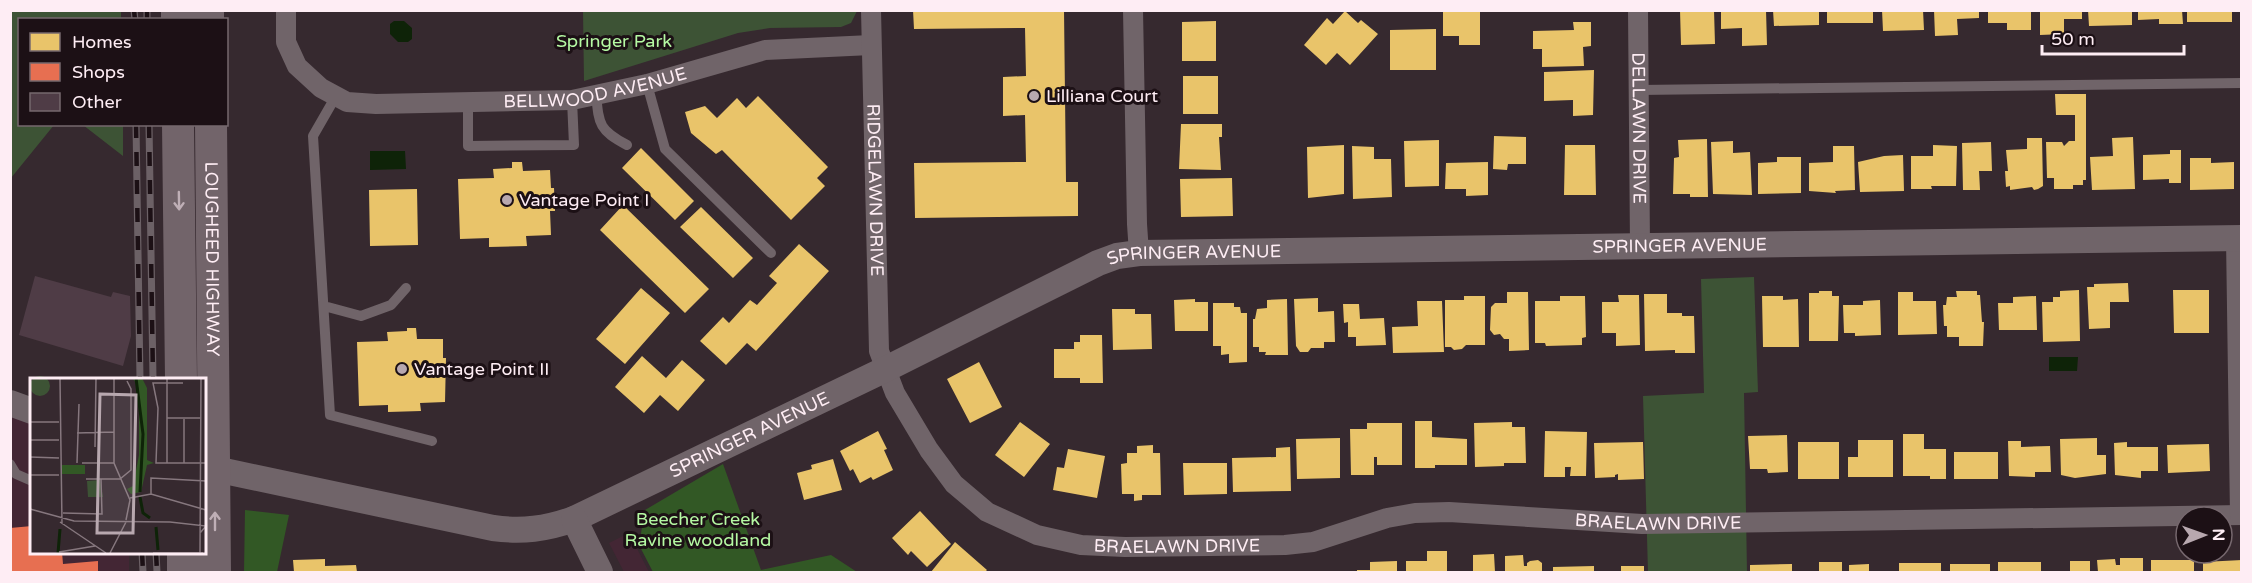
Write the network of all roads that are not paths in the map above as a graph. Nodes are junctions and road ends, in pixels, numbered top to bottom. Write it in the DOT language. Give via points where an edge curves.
graph roads {
  1 [pos="286,10"];
  2 [pos="871,10"];
  3 [pos="1133,10"];
  4 [pos="1638,10"];
  5 [pos="871,45"];
  6 [pos="2241,83"];
  7 [pos="647,84"];
  8 [pos="1639,90"];
  9 [pos="329,92"];
  10 [pos="596,94"];
  11 [pos="572,100"];
  12 [pos="468,102"];
  13 [pos="178,126"];
  14 [pos="211,126"];
  15 [pos="627,145"];
  16 [pos="2239,238"];
  17 [pos="1640,246"];
  18 [pos="771,253"];
  19 [pos="1139,253"];
  20 [pos="406,288"];
  21 [pos="324,306"];
  22 [pos="886,369"];
  23 [pos="181,378"];
  24 [pos="10,403"];
  25 [pos="30,410"];
  26 [pos="432,441"];
  27 [pos="10,464"];
  28 [pos="215,469"];
  29 [pos="30,480"];
  30 [pos="2241,515"];
  31 [pos="574,519"];
  32 [pos="183,553"];
  33 [pos="183,573"];
  34 [pos="215,573"];
  35 [pos="600,573"];
  1 -- 9 [label="street" via="286,42 297,66"];
  2 -- 5 [label="street, RIDGELAWN DRIVE"];
  3 -- 19 [label="street"];
  4 -- 8 [label="street, DELLAWN DRIVE"];
  5 -- 7 [label="street, BELLWOOD AVENUE" via="765,50"];
  5 -- 22 [label="street, RIDGELAWN DRIVE" via="878,342"];
  6 -- 8 [label="lane"];
  7 -- 10 [label="street, BELLWOOD AVENUE"];
  7 -- 18 [label="lane" via="665,149"];
  8 -- 17 [label="street, DELLAWN DRIVE"];
  9 -- 12 [label="street, BELLWOOD AVENUE" via="347,102"];
  9 -- 21 [label="lane" via="313,136"];
  10 -- 11 [label="street, BELLWOOD AVENUE"];
  10 -- 15 [label="lane" via="598,117 606,134"];
  11 -- 12 [label="street, BELLWOOD AVENUE"];
  11 -- 12 [label="lane" via="574,145 468,146"];
  13 -- 23 [label="main road, LOUGHEED HIGHWAY, one-way"];
  14 -- 28 [label="main road, LOUGHEED HIGHWAY"];
  16 -- 17 [label="street, SPRINGER AVENUE"];
  16 -- 30 [label="street, BRAELAWN DRIVE"];
  17 -- 19 [label="street, SPRINGER AVENUE"];
  19 -- 22 [label="street, SPRINGER AVENUE" via="1098,263"];
  20 -- 21 [label="lane" via="392,305 361,316"];
  21 -- 26 [label="lane" via="330,415"];
  22 -- 30 [label="street, BRAELAWN DRIVE" via="895,393 954,484 987,512 1037,535 1081,545 1285,545 1313,542 1387,518 1449,512 1642,524"];
  22 -- 31 [label="street, SPRINGER AVENUE"];
  24 -- 25 [label="street"];
  27 -- 29 [label="lane" via="16,474"];
  28 -- 31 [label="street, SPRINGER AVENUE" via="493,528 527,531"];
  34 -- 28 [label="main road, LOUGHEED HIGHWAY, one-way"];
  31 -- 35 [label="street"];
  32 -- 33 [label="main road"];
}
